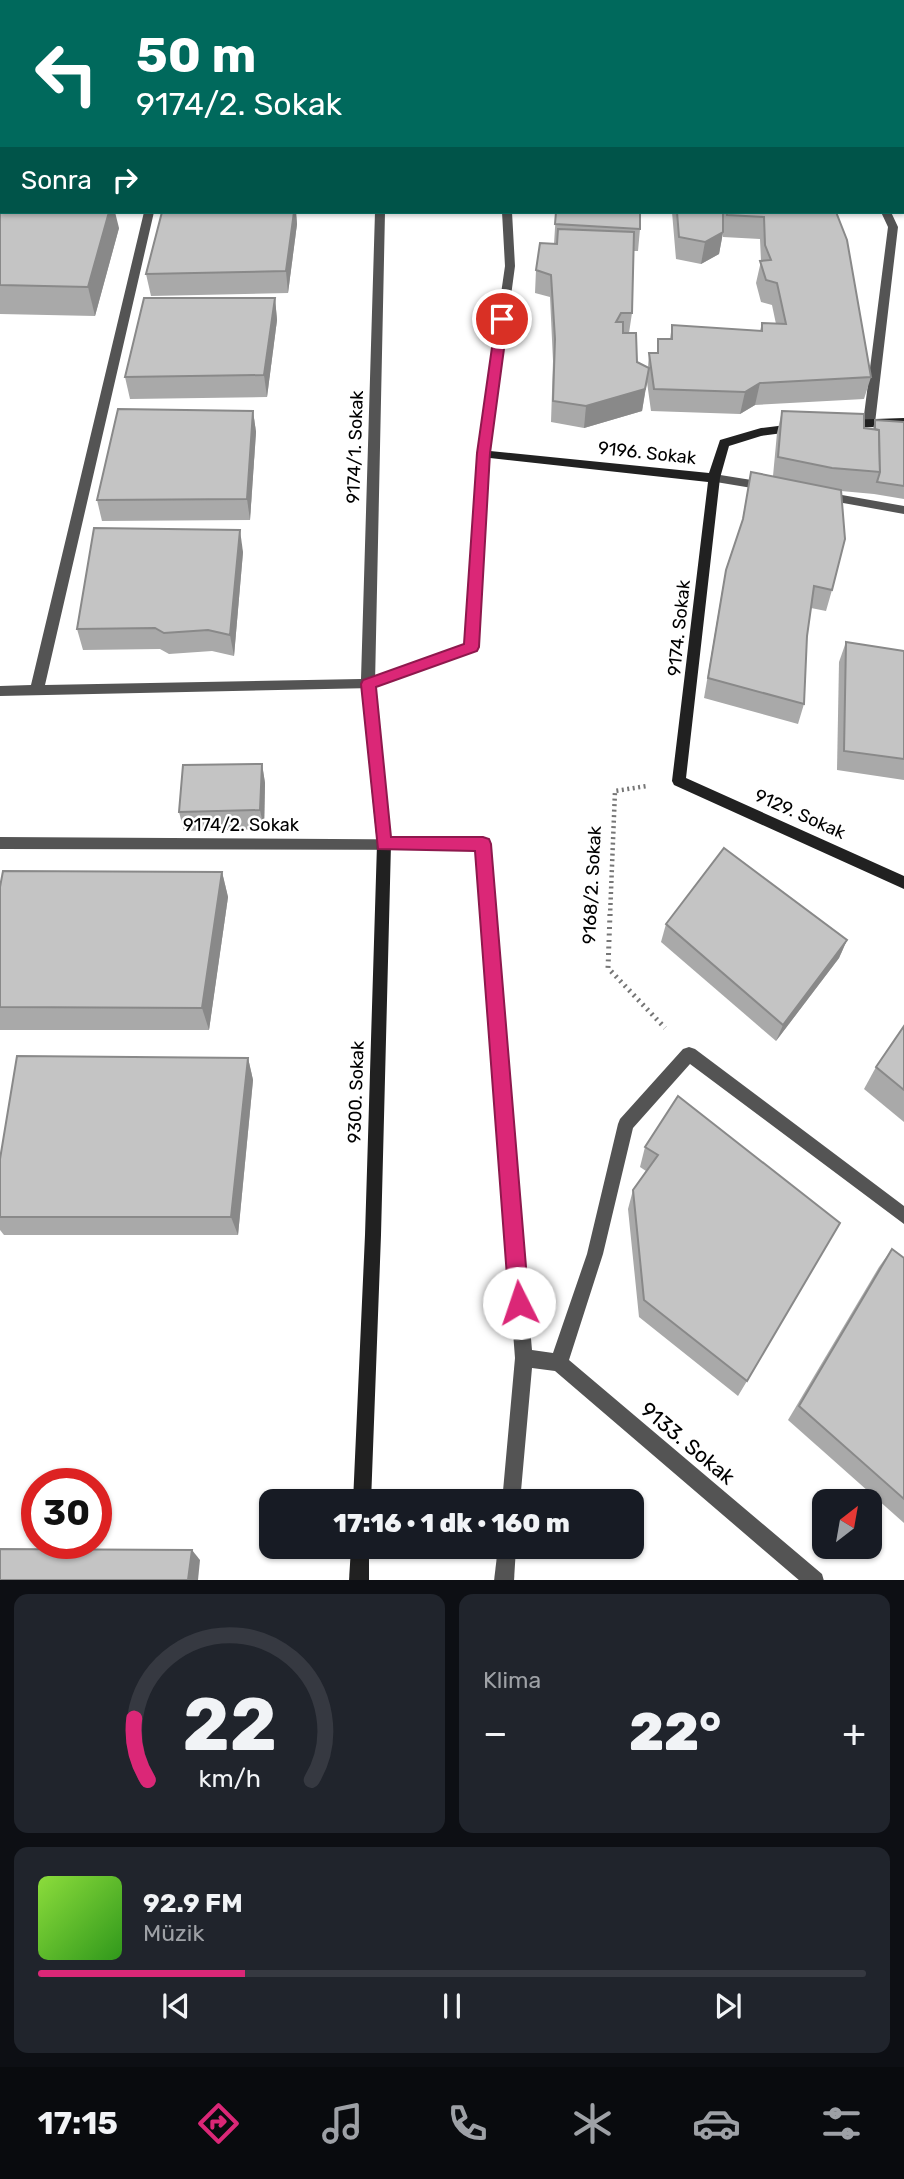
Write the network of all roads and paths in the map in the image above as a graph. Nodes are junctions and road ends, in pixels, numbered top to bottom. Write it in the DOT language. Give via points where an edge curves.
graph roads {
  1 [pos="149,214"];
  2 [pos="380,214"];
  3 [pos="508,214"];
  4 [pos="887,214"];
  5 [pos="904,422"];
  6 [pos="869,423"];
  7 [pos="829,425"];
  8 [pos="802,427"];
  9 [pos="484,453"];
  10 [pos="713,478"];
  11 [pos="780,489"];
  12 [pos="807,493"];
  13 [pos="904,510"];
  14 [pos="368,684"];
  15 [pos="0,691"];
  16 [pos="37,691"];
  17 [pos="679,781"];
  18 [pos="0,843"];
  19 [pos="384,844"];
  20 [pos="904,883"];
  21 [pos="690,1054"];
  22 [pos="904,1216"];
  23 [pos="524,1357"];
  24 [pos="559,1363"];
  25 [pos="363,1489"];
  26 [pos="512,1489"];
  27 [pos="360,1559"];
  28 [pos="506,1559"];
  29 [pos="359,1580"];
  30 [pos="504,1580"];
  31 [pos="815,1580"];
  1 -- 16 [label="street"];
  2 -- 14 [label="street, 9174/1. Sokak"];
  3 -- 9 [label="street" via="510,266"];
  4 -- 6 [label="street" via="893,227"];
  5 -- 6 [label="street"];
  6 -- 7 [label="street"];
  8 -- 10 [label="street, 9196. Sokak" via="724,443"];
  9 -- 10 [label="street, 9196. Sokak"];
  9 -- 14 [label="street" via="471,647"];
  10 -- 11 [label="street"];
  10 -- 17 [label="street, 9174. Sokak"];
  12 -- 13 [label="street"];
  14 -- 16 [label="street"];
  14 -- 19 [label="street, 9300. Sokak"];
  15 -- 16 [label="street"];
  17 -- 20 [label="street, 9129. Sokak"];
  17 -- 21 [label="path, 9168/2. Sokak" via="615,791 608,968"];
  18 -- 19 [label="street, 9174/2. Sokak"];
  19 -- 23 [label="street, 9174/2. Sokak" via="483,844"];
  19 -- 25 [label="street, 9300. Sokak"];
  21 -- 22 [label="street"];
  21 -- 24 [label="street" via="626,1124 595,1254"];
  23 -- 24 [label="street"];
  23 -- 26 [label="street"];
  24 -- 31 [label="street, 9133. Sokak"];
  27 -- 29 [label="street"];
  28 -- 30 [label="street"];
}
